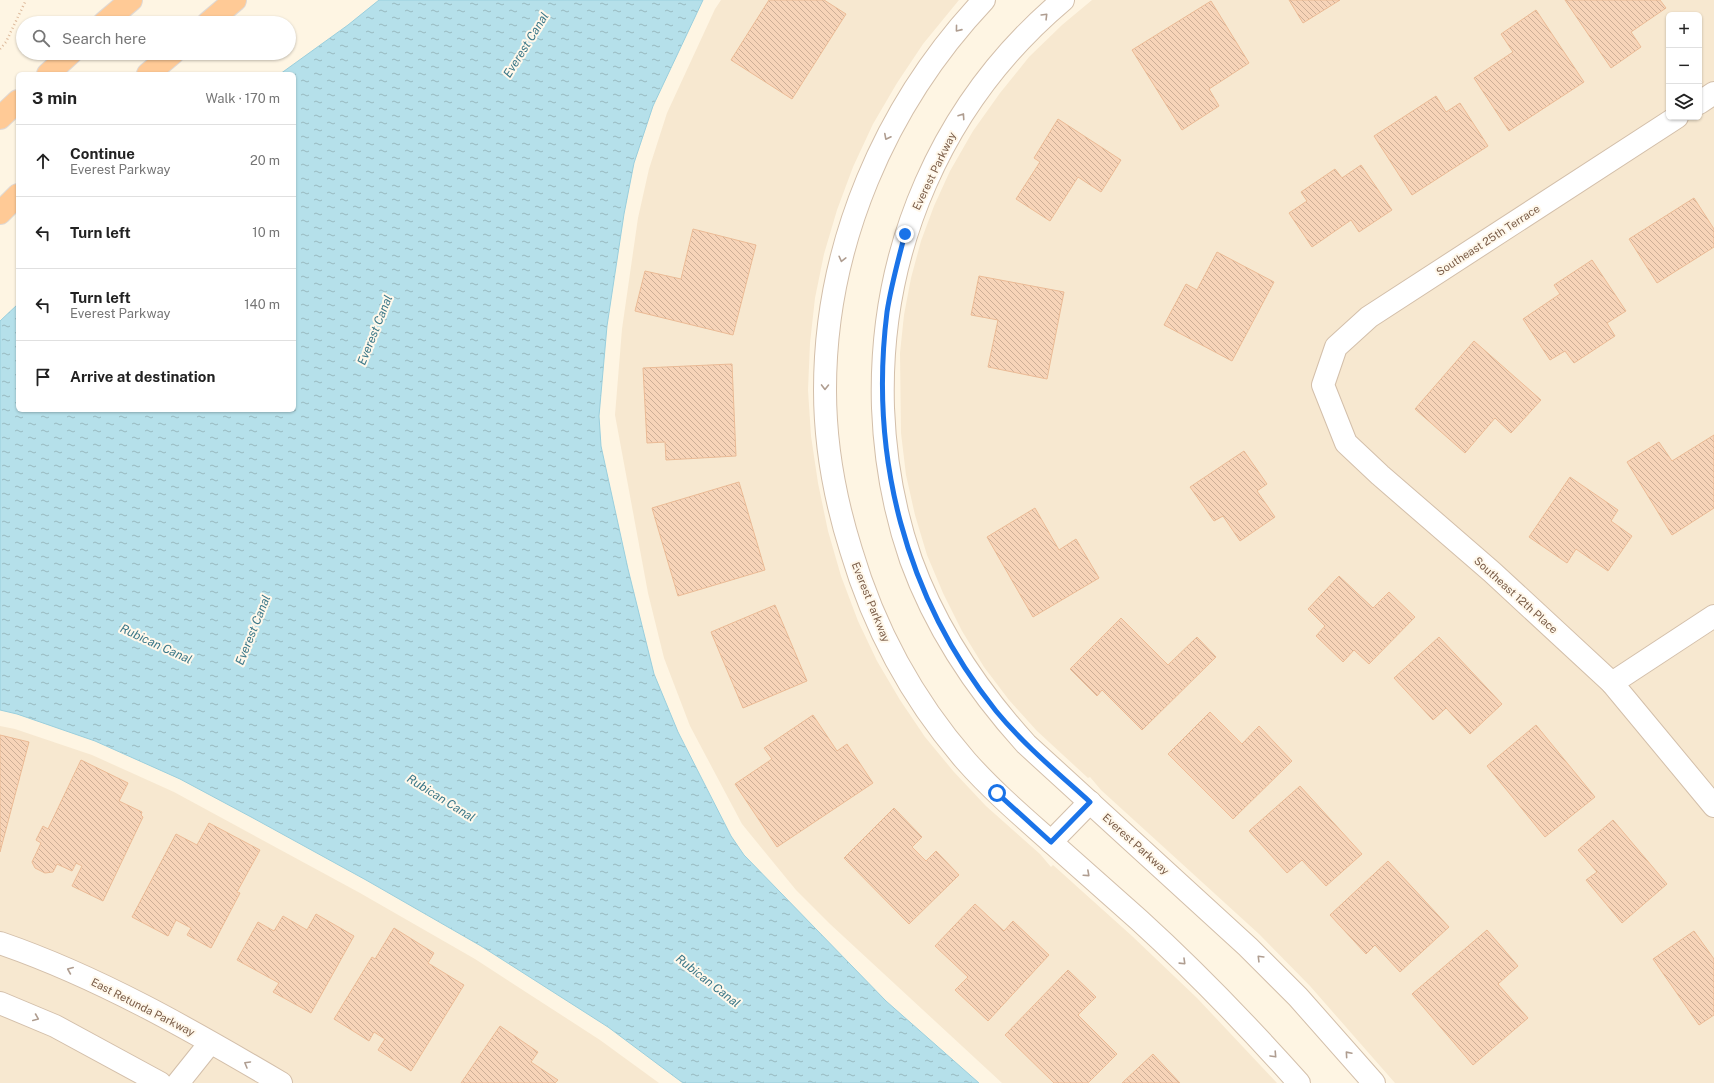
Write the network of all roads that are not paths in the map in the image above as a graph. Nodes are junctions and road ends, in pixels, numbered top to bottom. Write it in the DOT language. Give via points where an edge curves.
graph roads {
  1 [pos="131,0"];
  2 [pos="235,0"];
  3 [pos="984,0"];
  4 [pos="1063,0"];
  5 [pos="112,16"];
  6 [pos="216,16"];
  7 [pos="63,60"];
  8 [pos="165,60"];
  9 [pos="50,72"];
  10 [pos="150,72"];
  11 [pos="1714,93"];
  12 [pos="1702,101"];
  13 [pos="16,103"];
  14 [pos="0,118"];
  15 [pos="1672,120"];
  16 [pos="16,197"];
  17 [pos="0,213"];
  18 [pos="1323,385"];
  19 [pos="1714,616"];
  20 [pos="1612,683"];
  21 [pos="1090,802"];
  22 [pos="1714,806"];
  23 [pos="1051,842"];
  24 [pos="0,943"];
  25 [pos="0,1003"];
  26 [pos="210,1042"];
  27 [pos="160,1083"];
  28 [pos="178,1083"];
  29 [pos="281,1083"];
  30 [pos="1299,1083"];
  31 [pos="1374,1083"];
  1 -- 5 [label="highway"];
  2 -- 6 [label="highway"];
  3 -- 23 [label="street, Everest Parkway, one-way" via="937,55 911,94 881,148 854,216 841,259 827,346 825,391 828,436 834,482 844,527 873,614 892,654 918,698 966,761"];
  21 -- 4 [label="street, Everest Parkway, one-way" via="1026,744 997,711 948,639 911,560 889,476 884,433 884,350 888,311 903,242 918,198 935,162 986,81 1017,45"];
  7 -- 9 [label="highway"];
  8 -- 10 [label="highway"];
  11 -- 12 [label="street"];
  13 -- 14 [label="highway"];
  15 -- 18 [label="street, Southeast 25th Terrace" via="1369,317 1336,347"];
  16 -- 17 [label="highway"];
  18 -- 20 [label="street, Southeast 12th Place" via="1346,443 1492,572"];
  19 -- 20 [label="street"];
  20 -- 22 [label="street, Southeast 12th Place"];
  21 -- 23 [label="street"];
  31 -- 21 [label="street, Everest Parkway, one-way" via="1298,997 1248,947"];
  23 -- 30 [label="street, Everest Parkway, one-way" via="1208,986"];
  26 -- 24 [label="street, East Retunda Parkway, one-way" via="72,971"];
  25 -- 27 [label="street, one-way" via="55,1026"];
  26 -- 28 [label="street"];
  29 -- 26 [label="street, East Retunda Parkway, one-way"];
}
